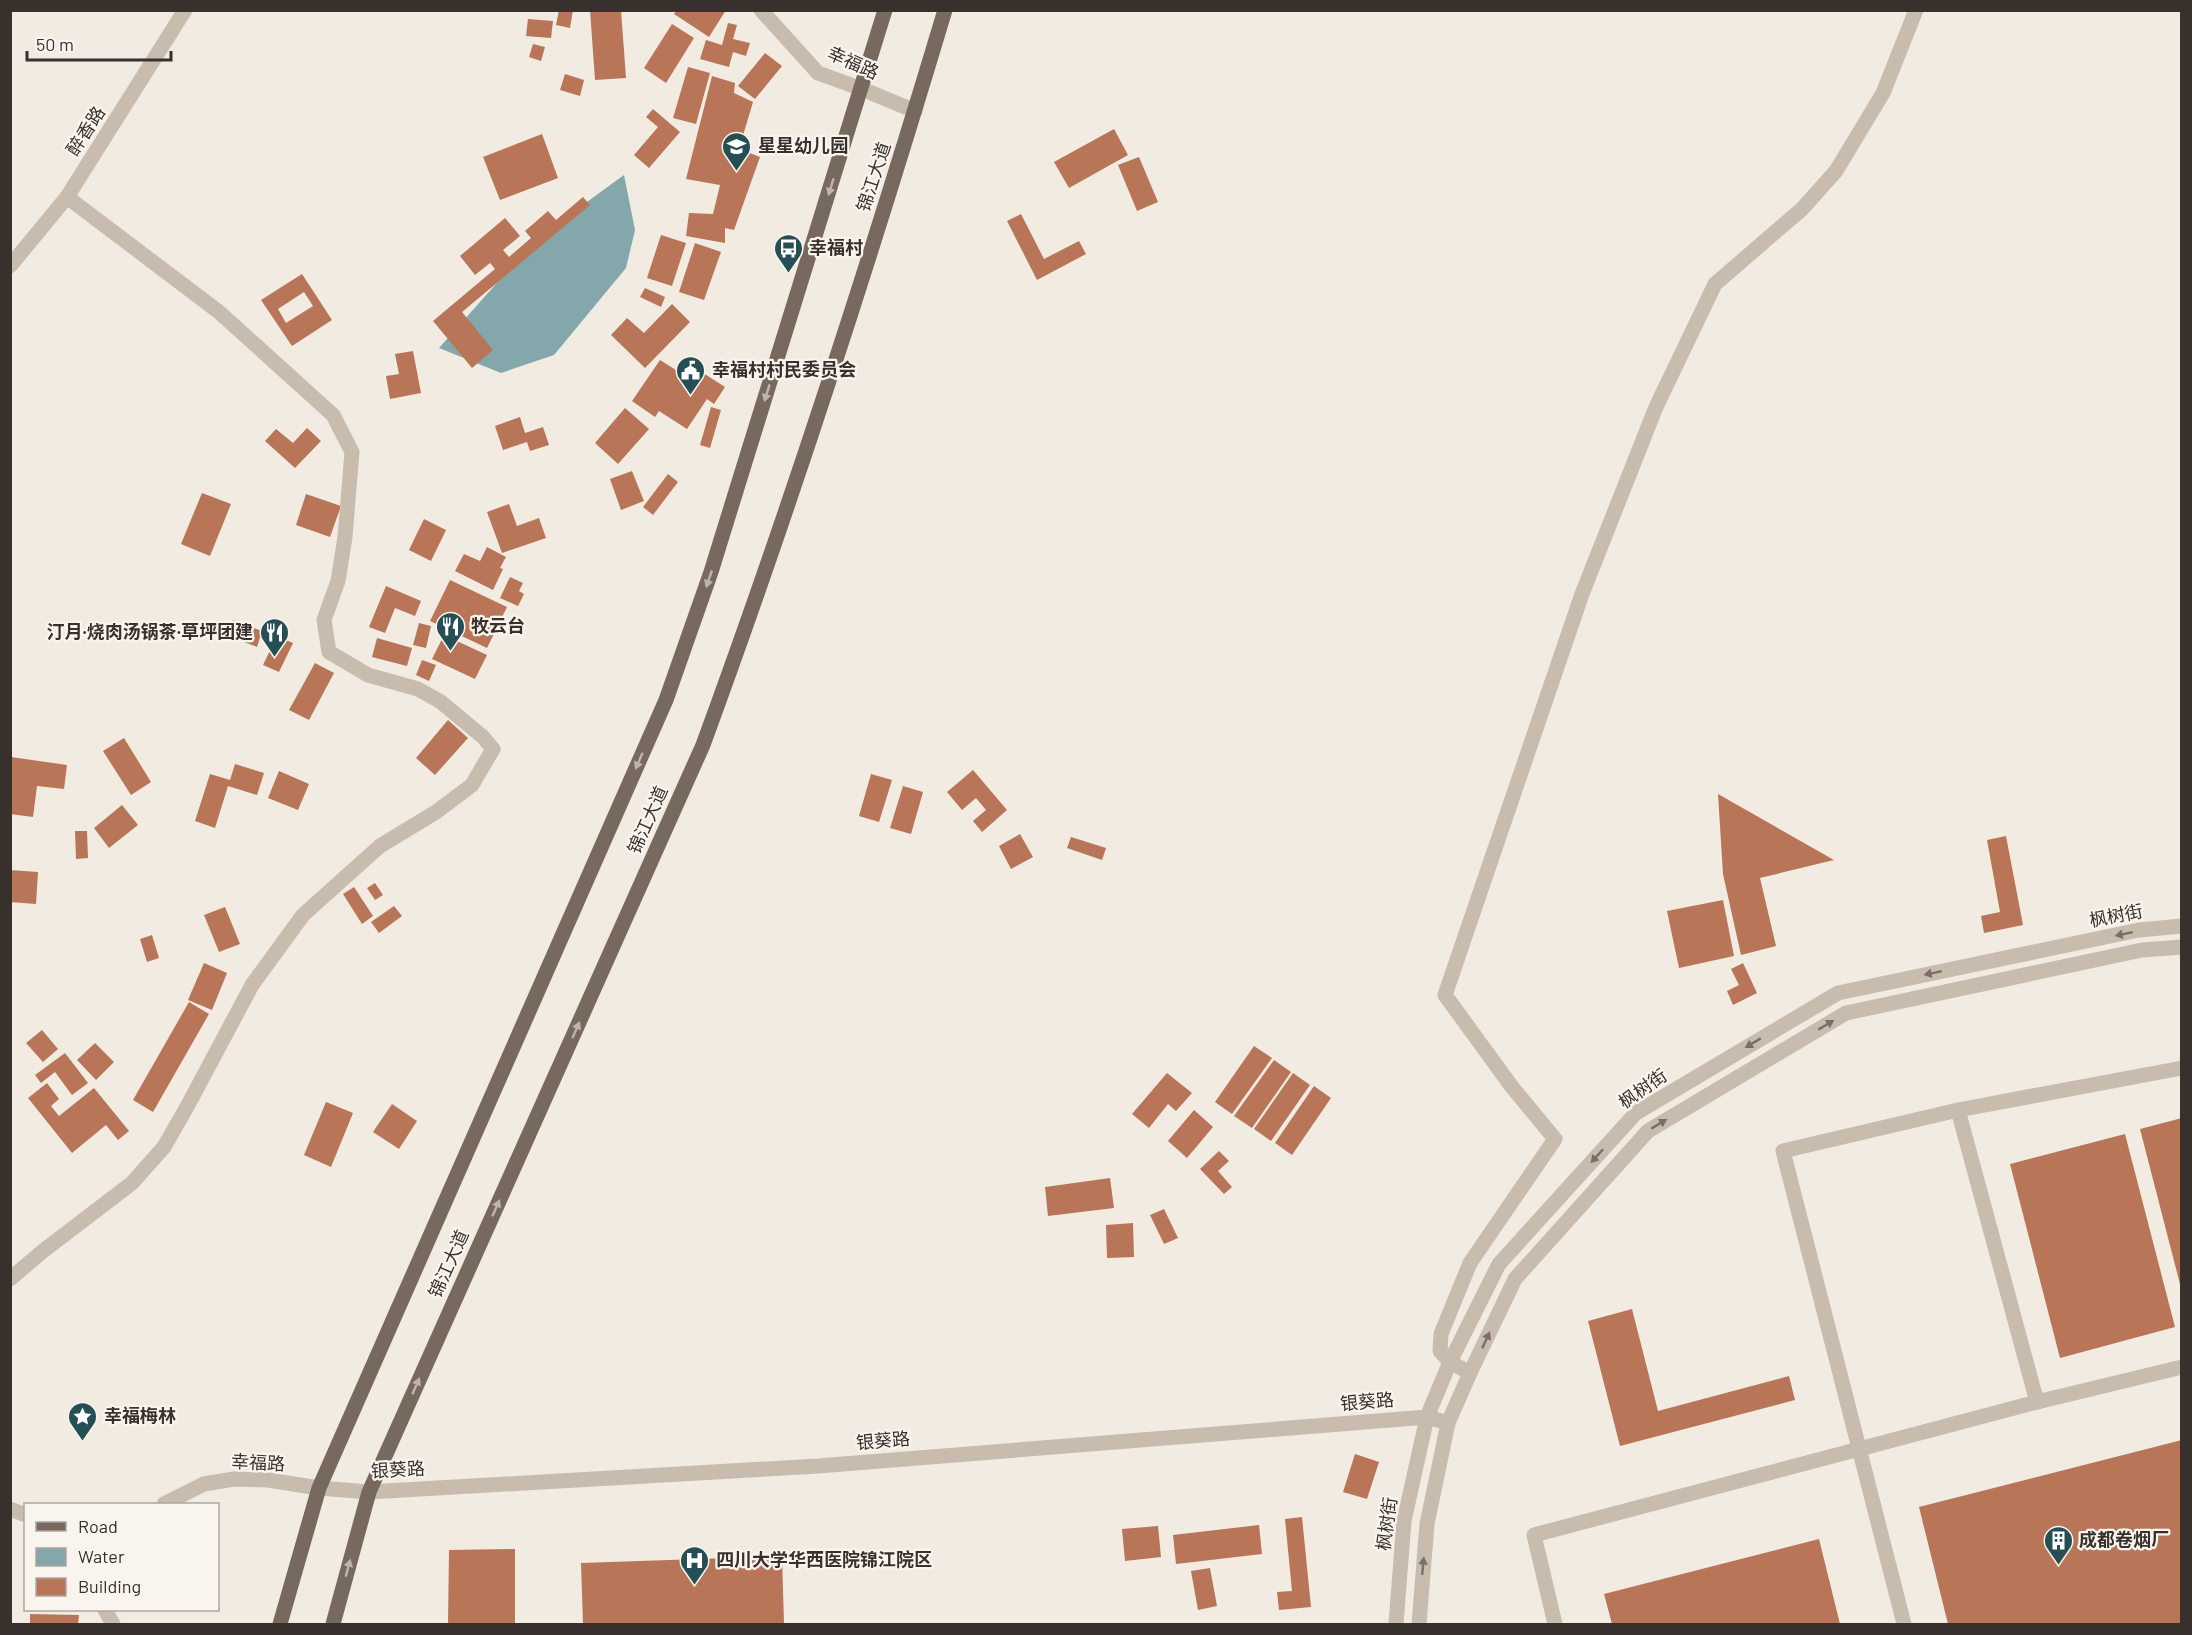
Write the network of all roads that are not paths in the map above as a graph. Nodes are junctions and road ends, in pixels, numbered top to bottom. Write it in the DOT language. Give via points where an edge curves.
graph roads {
  1 [pos="185,10"];
  2 [pos="761,10"];
  3 [pos="885,10"];
  4 [pos="945,10"];
  5 [pos="1916,10"];
  6 [pos="862,89"];
  7 [pos="915,111"];
  8 [pos="67,197"];
  9 [pos="10,266"];
  10 [pos="2181,926"];
  11 [pos="2181,946"];
  12 [pos="2181,1068"];
  13 [pos="1958,1110"];
  14 [pos="10,1279"];
  15 [pos="1450,1362"];
  16 [pos="2181,1366"];
  17 [pos="1470,1373"];
  18 [pos="2037,1402"];
  19 [pos="1427,1417"];
  20 [pos="1448,1423"];
  21 [pos="1859,1449"];
  22 [pos="319,1488"];
  23 [pos="369,1492"];
  24 [pos="166,1503"];
  25 [pos="280,1624"];
  26 [pos="333,1624"];
  27 [pos="1396,1624"];
  28 [pos="1419,1624"];
  29 [pos="1555,1624"];
  30 [pos="1904,1624"];
  1 -- 8 [label="street, 醉香路"];
  2 -- 6 [label="street, 幸福路" via="818,73"];
  3 -- 6 [label="main road, 锦江大道"];
  4 -- 7 [label="main road, 锦江大道"];
  5 -- 15 [label="street" via="1883,93 1836,171 1802,209 1715,284 1656,407 1582,594 1445,995 1555,1139 1470,1263 1441,1334 1440,1351"];
  6 -- 7 [label="street, 幸福路"];
  6 -- 22 [label="main road, 锦江大道, one-way" via="711,572 666,700"];
  23 -- 7 [label="main road, 锦江大道, one-way" via="703,745 740,644"];
  8 -- 9 [label="street, 醉香路"];
  8 -- 14 [label="street" via="219,312 333,415 352,452 340,570 324,620 329,652 368,675 418,689 441,702 493,749 472,785 380,846 303,915 252,985 164,1147 132,1183"];
  10 -- 15 [label="street, 枫树街, one-way" via="2139,930 1838,993 1636,1113 1499,1264"];
  17 -- 11 [label="street, 枫树街, one-way" via="1515,1279 1648,1131 1846,1013"];
  12 -- 13 [label="street"];
  13 -- 18 [label="street"];
  13 -- 21 [label="street" via="1783,1151"];
  15 -- 17 [label="street"];
  15 -- 19 [label="street, 枫树街"];
  16 -- 18 [label="street"];
  17 -- 20 [label="street, 枫树街"];
  18 -- 21 [label="street"];
  19 -- 20 [label="street, 银葵路"];
  19 -- 23 [label="street, 银葵路" via="818,1466"];
  19 -- 27 [label="street, 枫树街" via="1404,1521"];
  28 -- 20 [label="street, 枫树街, one-way" via="1427,1524"];
  21 -- 29 [label="street" via="1533,1535"];
  21 -- 30 [label="street"];
  22 -- 23 [label="street, 银葵路"];
  22 -- 24 [label="street, 幸福路" via="234,1479 204,1484"];
  22 -- 25 [label="main road, 锦江大道"];
  26 -- 23 [label="main road, 锦江大道, one-way"];
}
